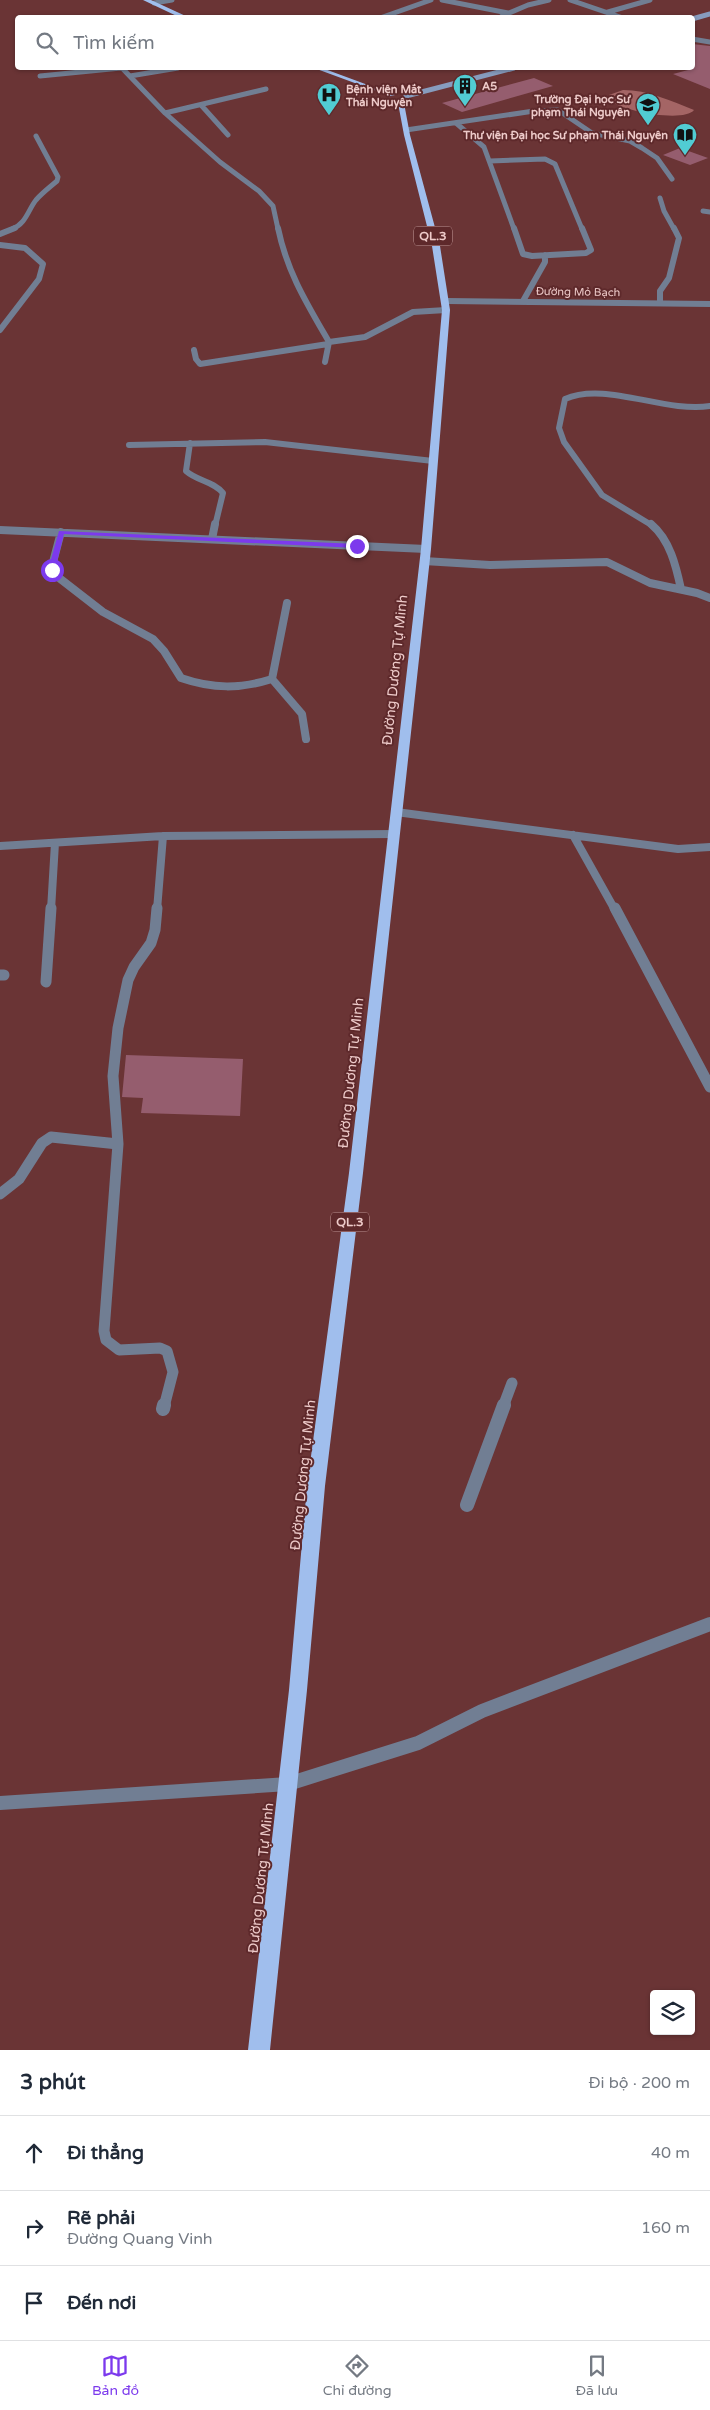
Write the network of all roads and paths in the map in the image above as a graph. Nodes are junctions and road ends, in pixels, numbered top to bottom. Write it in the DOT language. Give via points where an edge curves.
graph roads {
  1 [pos="146,0"];
  2 [pos="172,0"];
  3 [pos="430,0"];
  4 [pos="442,0"];
  5 [pos="548,0"];
  6 [pos="570,0"];
  7 [pos="650,0"];
  8 [pos="154,3"];
  9 [pos="608,12"];
  10 [pos="508,13"];
  11 [pos="710,14"];
  12 [pos="180,15"];
  13 [pos="389,15"];
  14 [pos="505,15"];
  15 [pos="616,15"];
  16 [pos="695,18"];
  17 [pos="695,40"];
  18 [pos="710,42"];
  19 [pos="101,70"];
  20 [pos="123,70"];
  21 [pos="166,70"];
  22 [pos="323,70"];
  23 [pos="507,70"];
  24 [pos="40,76"];
  25 [pos="130,76"];
  26 [pos="266,89"];
  27 [pos="403,99"];
  28 [pos="201,105"];
  29 [pos="165,113"];
  30 [pos="456,123"];
  31 [pos="406,130"];
  32 [pos="228,135"];
  33 [pos="36,136"];
  34 [pos="490,160"];
  35 [pos="672,180"];
  36 [pos="660,198"];
  37 [pos="703,211"];
  38 [pos="710,212"];
  39 [pos="0,234"];
  40 [pos="1,243"];
  41 [pos="545,255"];
  42 [pos="446,301"];
  43 [pos="523,301"];
  44 [pos="660,303"];
  45 [pos="710,304"];
  46 [pos="446,310"];
  47 [pos="0,330"];
  48 [pos="328,343"];
  49 [pos="194,350"];
  50 [pos="325,362"];
  51 [pos="710,406"];
  52 [pos="190,443"];
  53 [pos="129,445"];
  54 [pos="434,460"];
  55 [pos="0,530"];
  56 [pos="61,532"];
  57 [pos="212,539"];
  58 [pos="425,555"];
  59 [pos="681,589"];
  60 [pos="710,598"];
  61 [pos="288,603"];
  62 [pos="272,679"];
  63 [pos="306,739"];
  64 [pos="396,812"];
  65 [pos="394,834"];
  66 [pos="573,835"];
  67 [pos="163,836"];
  68 [pos="55,843"];
  69 [pos="0,846"];
  70 [pos="710,847"];
  71 [pos="46,982"];
  72 [pos="710,1087"];
  73 [pos="118,1144"];
  74 [pos="0,1194"];
  75 [pos="512,1383"];
  76 [pos="163,1409"];
  77 [pos="467,1505"];
  78 [pos="710,1624"];
  79 [pos="288,1784"];
  80 [pos="0,1803"];
  81 [pos="259,2050"];
  1 -- 8 [label="highway"];
  2 -- 8 [label="street"];
  3 -- 13 [label="street"];
  4 -- 10 [label="street"];
  5 -- 10 [label="street"];
  6 -- 9 [label="street"];
  7 -- 9 [label="street"];
  8 -- 12 [label="highway"];
  9 -- 15 [label="street"];
  10 -- 14 [label="street"];
  11 -- 16 [label="main road"];
  17 -- 18 [label="street"];
  19 -- 24 [label="street"];
  20 -- 25 [label="street"];
  21 -- 25 [label="street"];
  22 -- 27 [label="highway"];
  23 -- 27 [label="main road"];
  25 -- 29 [label="street"];
  26 -- 28 [label="street"];
  27 -- 31 [label="highway, Đường Dương Tự Minh / QL.3"];
  28 -- 29 [label="street"];
  28 -- 32 [label="street"];
  29 -- 48 [label="street" via="273,206 284,257"];
  30 -- 31 [label="street"];
  30 -- 34 [label="street" via="481,143"];
  30 -- 35 [label="street" via="558,110 592,133 642,148 657,158"];
  31 -- 42 [label="highway, Đường Dương Tự Minh / QL.3" via="422,186"];
  33 -- 39 [label="street" via="58,177 57,181 36,200 18,227"];
  34 -- 41 [label="street" via="521,251 532,256"];
  34 -- 41 [label="street" via="545,159 555,164 591,250"];
  36 -- 44 [label="street" via="680,238 669,278 660,291"];
  37 -- 38 [label="street"];
  40 -- 47 [label="street" via="30,250 43,264 39,280"];
  41 -- 43 [label="street" via="545,262"];
  42 -- 43 [label="street, Đường Mỏ Bạch"];
  42 -- 46 [label="highway, Đường Dương Tự Minh / QL.3"];
  43 -- 44 [label="street, Đường Mỏ Bạch"];
  44 -- 45 [label="street, Đường Mỏ Bạch"];
  46 -- 48 [label="street" via="413,312 365,337"];
  46 -- 54 [label="highway, Đường Dương Tự Minh / QL.3"];
  48 -- 49 [label="street" via="200,364"];
  48 -- 50 [label="street"];
  51 -- 59 [label="street" via="687,409 605,394 573,395 566,399 559,428 564,442 602,495 657,529 674,558"];
  52 -- 53 [label="street"];
  52 -- 54 [label="street" via="265,442"];
  52 -- 57 [label="street" via="186,471 213,484 223,493"];
  54 -- 58 [label="highway, Đường Dương Tự Minh / QL.3"];
  55 -- 56 [label="street"];
  56 -- 57 [label="street"];
  56 -- 62 [label="street" via="52,566 54,574 103,612 153,639 180,678 204,686 236,689"];
  57 -- 58 [label="street"];
  58 -- 59 [label="street" via="490,565 607,562 648,582"];
  58 -- 64 [label="highway, Đường Dương Tự Minh / QL.3"];
  59 -- 60 [label="street"];
  61 -- 62 [label="street"];
  62 -- 63 [label="street" via="302,714"];
  64 -- 65 [label="highway, Đường Dương Tự Minh / QL.3"];
  64 -- 66 [label="street"];
  65 -- 67 [label="street"];
  65 -- 79 [label="highway, Đường Dương Tự Minh / QL.3" via="356,1173 316,1486"];
  66 -- 70 [label="street" via="678,848"];
  66 -- 72 [label="street"];
  67 -- 68 [label="street"];
  67 -- 73 [label="street" via="155,930 151,943 128,980 118,1028 113,1076"];
  68 -- 69 [label="street"];
  68 -- 71 [label="street"];
  73 -- 74 [label="street" via="51,1137 42,1143 19,1179"];
  73 -- 76 [label="street" via="104,1332 106,1340 119,1350 160,1348 167,1351 174,1364 174,1372"];
  75 -- 77 [label="street"];
  78 -- 79 [label="street" via="482,1711 418,1743"];
  79 -- 80 [label="street"];
  79 -- 81 [label="highway, Đường Dương Tự Minh / QL.3"];
}
